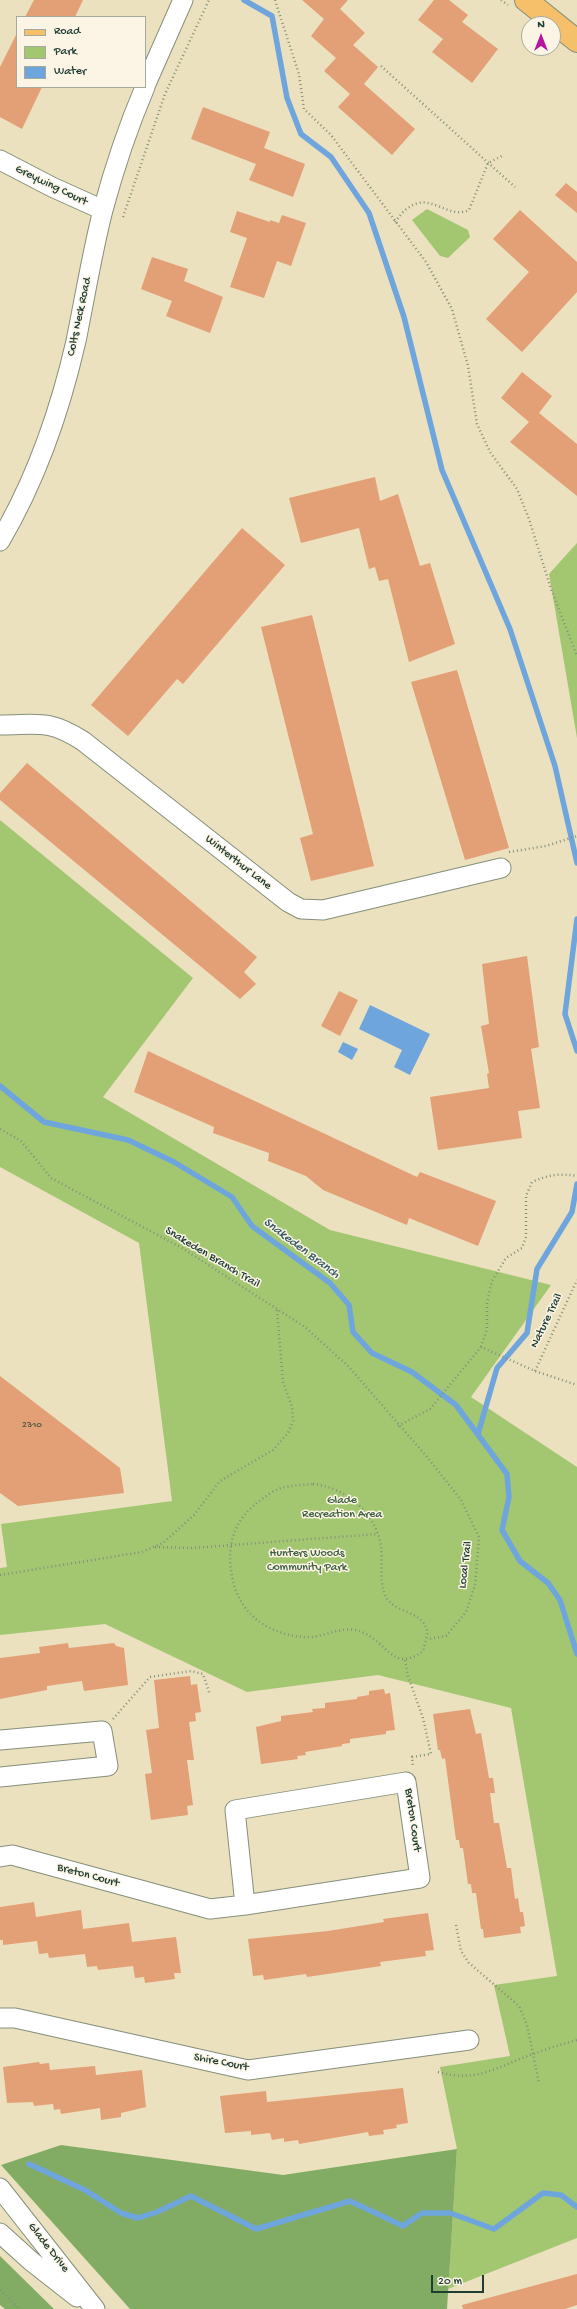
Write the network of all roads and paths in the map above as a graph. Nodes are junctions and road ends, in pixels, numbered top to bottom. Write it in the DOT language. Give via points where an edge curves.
graph roads {
  1 [pos="183,0"];
  2 [pos="209,0"];
  3 [pos="275,0"];
  4 [pos="526,0"];
  5 [pos="577,41"];
  6 [pos="381,66"];
  7 [pos="146,84"];
  8 [pos="144,88"];
  9 [pos="502,156"];
  10 [pos="0,160"];
  11 [pos="488,163"];
  12 [pos="515,186"];
  13 [pos="104,210"];
  14 [pos="123,216"];
  15 [pos="395,222"];
  16 [pos="0,541"];
  17 [pos="577,656"];
  18 [pos="0,725"];
  19 [pos="577,836"];
  20 [pos="521,849"];
  21 [pos="501,868"];
  22 [pos="0,1129"];
  23 [pos="577,1176"];
  24 [pos="577,1280"];
  25 [pos="277,1310"];
  26 [pos="481,1347"];
  27 [pos="535,1370"];
  28 [pos="577,1385"];
  29 [pos="398,1426"];
  30 [pos="378,1534"];
  31 [pos="230,1544"];
  32 [pos="153,1547"];
  33 [pos="0,1575"];
  34 [pos="428,1639"];
  35 [pos="405,1660"];
  36 [pos="210,1696"];
  37 [pos="102,1731"];
  38 [pos="0,1740"];
  39 [pos="0,1777"];
  40 [pos="406,1782"];
  41 [pos="0,1855"];
  42 [pos="245,1905"];
  43 [pos="456,1925"];
  44 [pos="0,2018"];
  45 [pos="469,2040"];
  46 [pos="577,2040"];
  47 [pos="533,2054"];
  48 [pos="438,2072"];
  49 [pos="539,2083"];
  50 [pos="0,2188"];
  51 [pos="0,2233"];
  52 [pos="0,2290"];
  53 [pos="20,2309"];
  54 [pos="94,2309"];
  1 -- 7 [label="street, Colts Neck Road"];
  2 -- 14 [label="path" via="166,94"];
  3 -- 15 [label="path" via="299,74 304,109 331,135"];
  4 -- 5 [label="main road"];
  6 -- 11 [label="path"];
  8 -- 13 [label="street, Colts Neck Road" via="127,133"];
  9 -- 11 [label="path"];
  10 -- 13 [label="street, Greywing Court" via="38,181"];
  11 -- 12 [label="path"];
  11 -- 15 [label="path" via="469,210 454,213 435,203 420,202 408,208"];
  13 -- 16 [label="street, Colts Neck Road" via="58,410 30,484"];
  15 -- 17 [label="path" via="426,262 452,309 468,366 477,424 490,452 517,489"];
  18 -- 21 [label="street, Winterthur Lane" via="46,724 69,732 84,741 288,902 301,909 312,911 340,907"];
  19 -- 20 [label="path" via="546,846"];
  22 -- 25 [label="path, Snakeden Branch Trail" via="21,1141 51,1178 182,1248"];
  23 -- 26 [label="path" via="547,1175 532,1182 526,1196 526,1237 522,1248 506,1258 492,1280 488,1303 488,1329"];
  24 -- 27 [label="path, Nature Trail"];
  25 -- 29 [label="path, Snakeden Branch Trail" via="305,1327 349,1367"];
  25 -- 32 [label="path" via="283,1382 292,1407 293,1421 288,1433 272,1450 220,1480 194,1515 163,1543"];
  26 -- 27 [label="path"];
  26 -- 29 [label="path" via="430,1409"];
  27 -- 28 [label="path"];
  29 -- 34 [label="path, Local Trail" via="461,1500 479,1537 475,1585 466,1612 446,1636"];
  30 -- 31 [label="path"];
  30 -- 31 [label="path" via="368,1516 346,1495 325,1485 298,1485 270,1493 258,1502 240,1520"];
  30 -- 34 [label="path" via="385,1595 391,1603 422,1621 428,1632"];
  31 -- 32 [label="path" via="193,1548"];
  31 -- 35 [label="path" via="234,1588 246,1609 258,1621 276,1631 299,1637 353,1630 376,1640 390,1653"];
  32 -- 33 [label="path" via="142,1552"];
  34 -- 35 [label="path" via="423,1651"];
  35 -- 40 [label="path" via="423,1718 430,1754 412,1757 414,1772"];
  36 -- 37 [label="path" via="203,1674 191,1671 150,1677"];
  37 -- 38 [label="street"];
  37 -- 39 [label="street" via="108,1766"];
  40 -- 42 [label="street, Breton Court" via="235,1810"];
  40 -- 42 [label="street, Breton Court" via="420,1878"];
  41 -- 42 [label="street, Breton Court" via="12,1855 210,1909"];
  43 -- 47 [label="path" via="461,1951 469,1962 519,2006 528,2025"];
  44 -- 45 [label="street, Shire Court" via="15,2018 248,2070"];
  46 -- 47 [label="path"];
  47 -- 48 [label="path" via="483,2074 456,2077"];
  47 -- 49 [label="path"];
  50 -- 54 [label="street, Glade Drive"];
  51 -- 54 [label="street, Glade Drive" via="31,2261"];
  52 -- 53 [label="path"];
}
